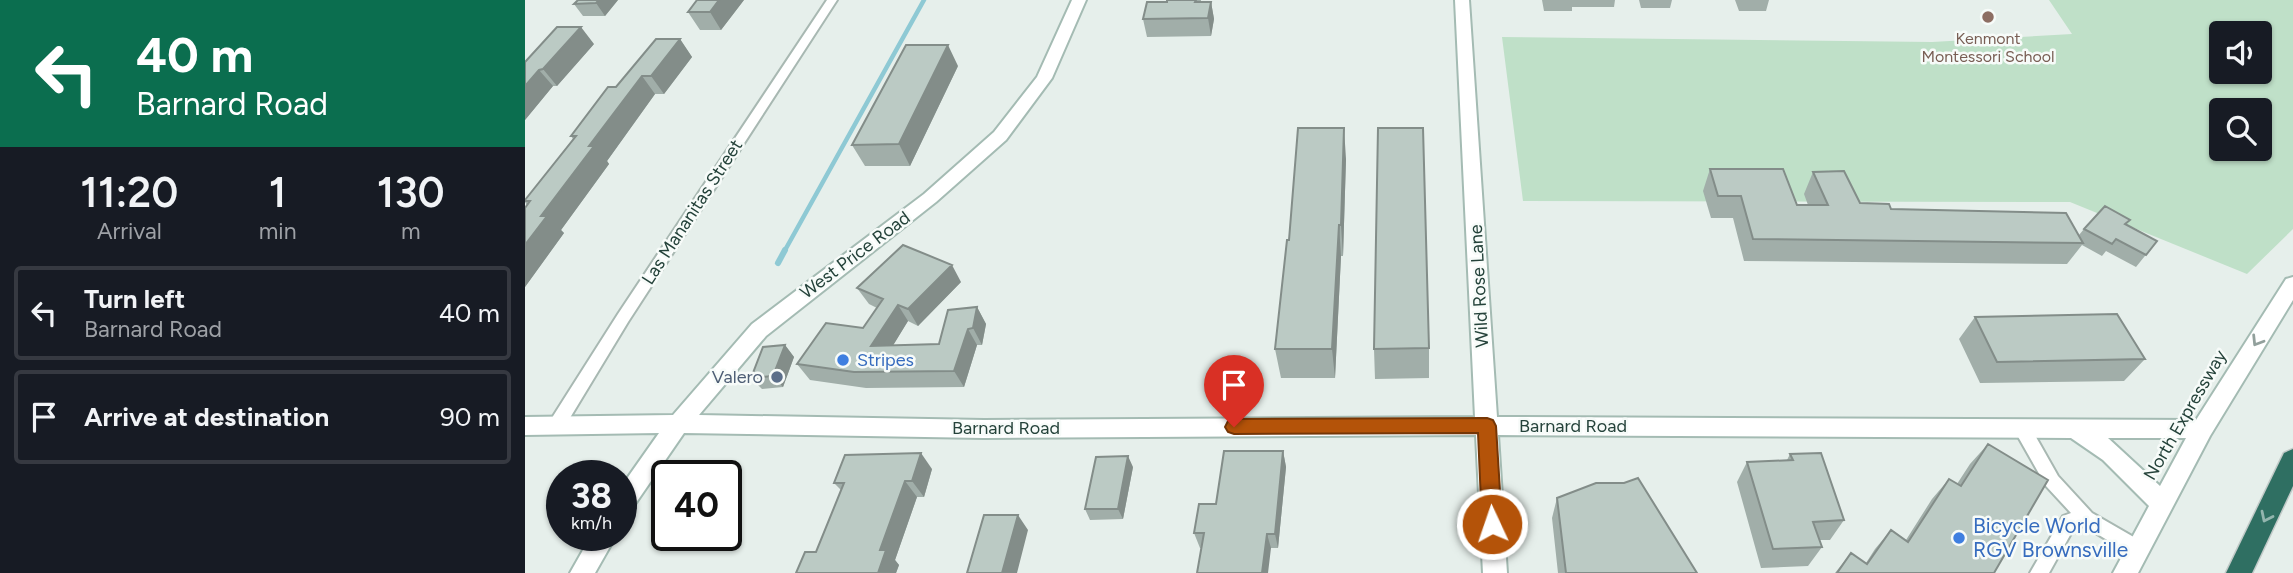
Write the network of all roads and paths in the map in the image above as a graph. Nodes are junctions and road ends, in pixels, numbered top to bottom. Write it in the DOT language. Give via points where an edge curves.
graph roads {
  1 [pos="832,0"];
  2 [pos="1079,0"];
  3 [pos="1462,0"];
  4 [pos="2293,284"];
  5 [pos="678,424"];
  6 [pos="525,426"];
  7 [pos="556,426"];
  8 [pos="1487,426"];
  9 [pos="2022,428"];
  10 [pos="2074,429"];
  11 [pos="2202,429"];
  12 [pos="2293,460"];
  13 [pos="637,483"];
  14 [pos="2162,503"];
  15 [pos="2086,518"];
  16 [pos="2138,549"];
  17 [pos="595,551"];
  18 [pos="582,573"];
  19 [pos="1495,573"];
  20 [pos="2039,573"];
  21 [pos="2125,573"];
  22 [pos="2239,573"];
  1 -- 7 [label="street, Las Mananitas Street"];
  2 -- 5 [label="street, West Price Road" via="1044,78 1000,136 922,205 759,330"];
  3 -- 8 [label="street, Wild Rose Lane"];
  4 -- 11 [label="street, North Expressway, one-way"];
  5 -- 7 [label="street, Barnard Road"];
  5 -- 8 [label="street, Barnard Road" via="983,429"];
  5 -- 13 [label="street, West Price Road"];
  6 -- 7 [label="street, Barnard Road"];
  8 -- 9 [label="street, Barnard Road"];
  8 -- 19 [label="street, Wild Rose Lane"];
  9 -- 10 [label="street, Barnard Road"];
  9 -- 15 [label="street" via="2052,481"];
  10 -- 11 [label="street, Barnard Road"];
  10 -- 14 [label="street" via="2111,453"];
  11 -- 14 [label="street, North Expressway"];
  12 -- 22 [label="highway, one-way"];
  14 -- 16 [label="street, North Expressway"];
  15 -- 16 [label="street"];
  15 -- 20 [label="street" via="2069,521"];
  16 -- 21 [label="street, North Expressway"];
  17 -- 18 [label="street"];
}
